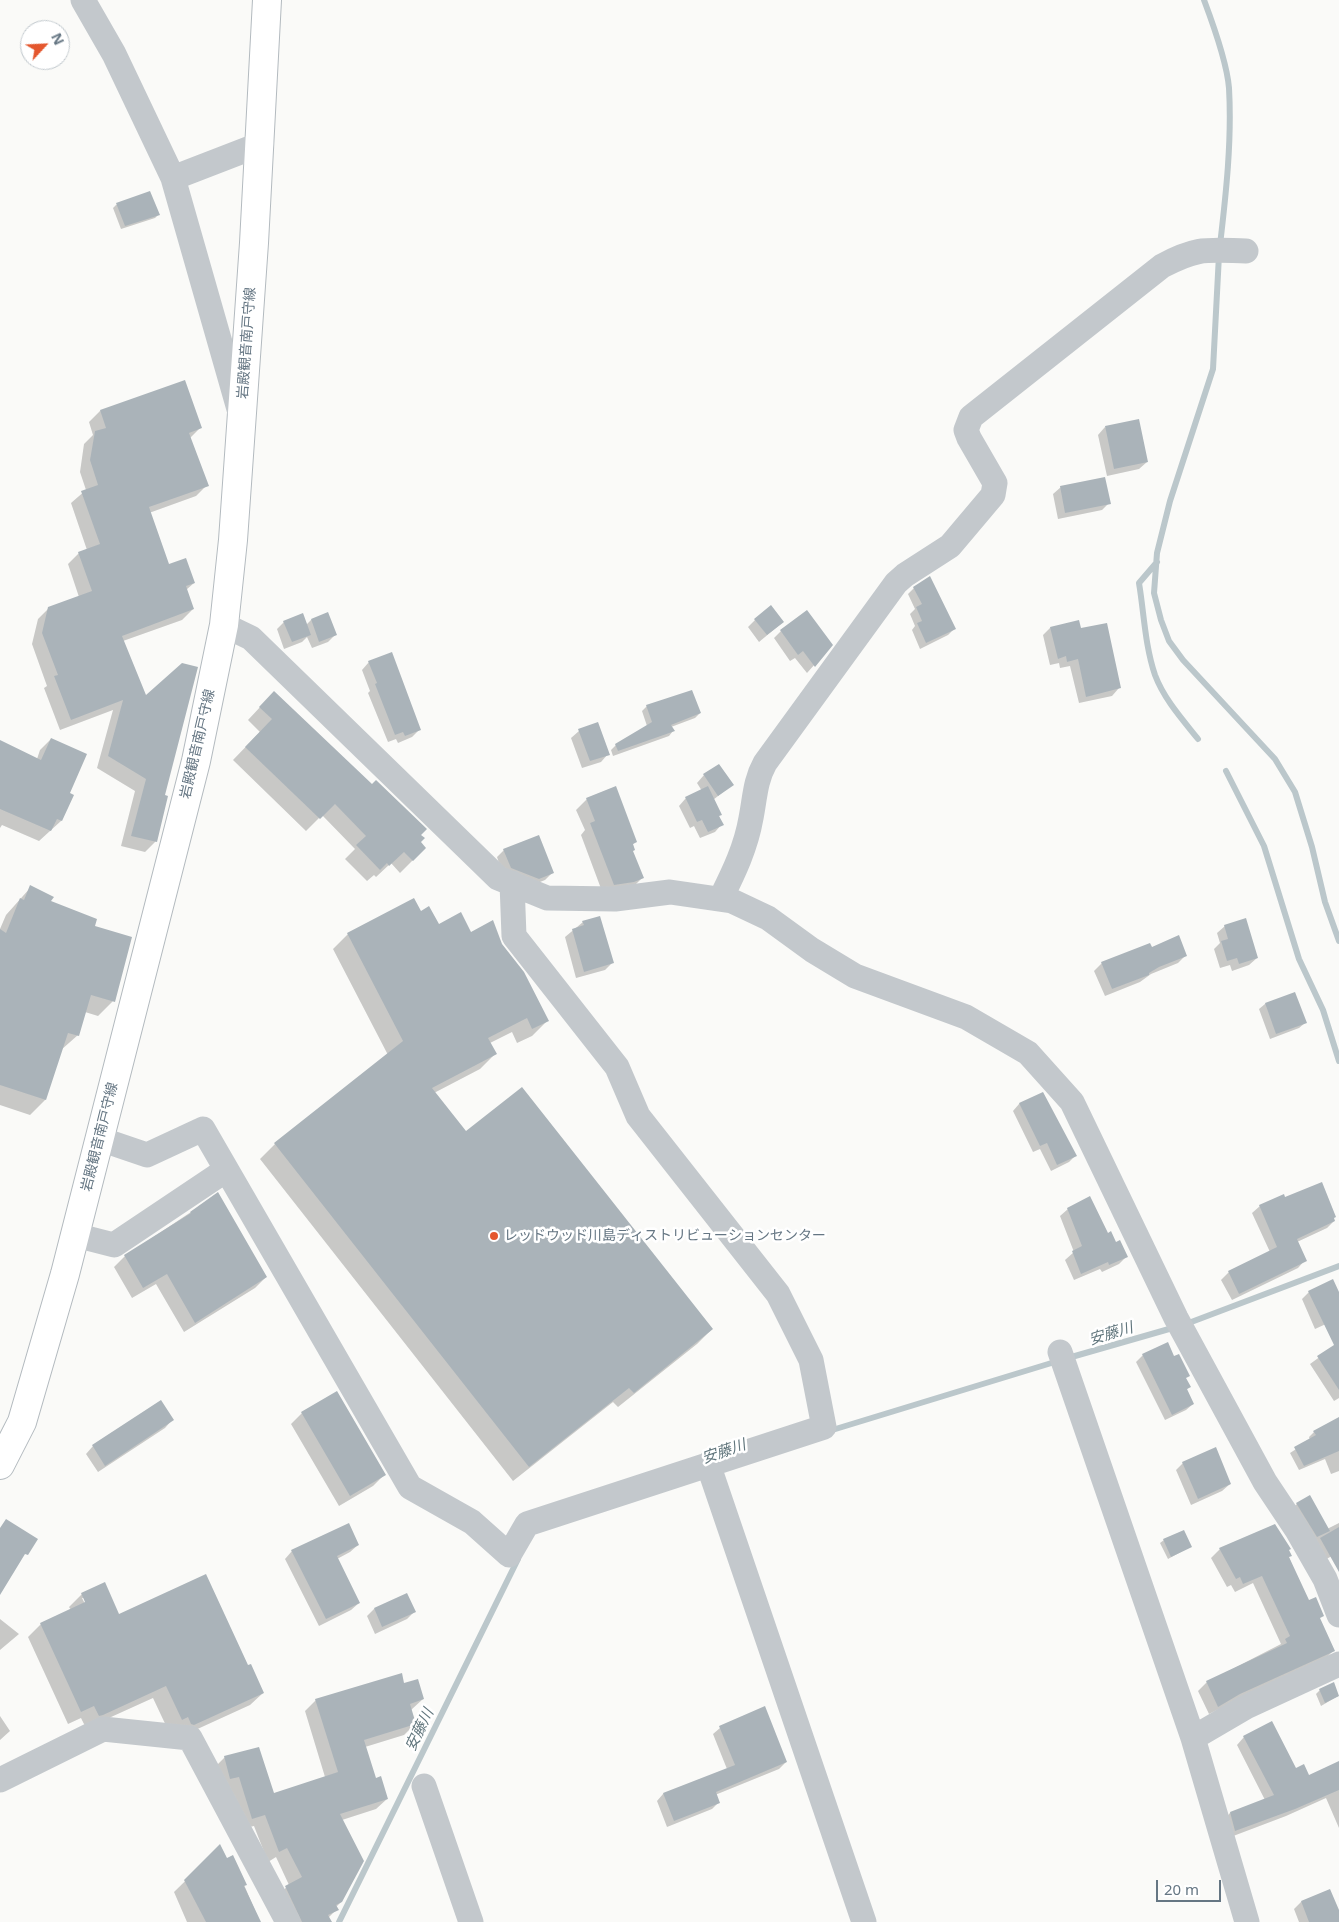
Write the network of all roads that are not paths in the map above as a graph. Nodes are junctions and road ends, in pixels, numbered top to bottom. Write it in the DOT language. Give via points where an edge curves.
graph roads {
  1 [pos="83,0"];
  2 [pos="267,0"];
  3 [pos="261,144"];
  4 [pos="173,178"];
  5 [pos="1240,250"];
  6 [pos="242,419"];
  7 [pos="224,625"];
  8 [pos="512,883"];
  9 [pos="721,898"];
  10 [pos="100,1140"];
  11 [pos="226,1170"];
  12 [pos="75,1235"];
  13 [pos="1060,1352"];
  14 [pos="708,1464"];
  15 [pos="0,1465"];
  16 [pos="1339,1615"];
  17 [pos="1339,1664"];
  18 [pos="1193,1738"];
  19 [pos="0,1780"];
  20 [pos="424,1786"];
  21 [pos="288,1922"];
  22 [pos="471,1922"];
  23 [pos="864,1922"];
  24 [pos="1247,1922"];
  1 -- 4 [label="street" via="114,54"];
  2 -- 3 [label="main road, 岩殿観音南戸守線"];
  3 -- 4 [label="street"];
  3 -- 6 [label="main road, 岩殿観音南戸守線"];
  4 -- 6 [label="street"];
  5 -- 9 [label="street" via="1186,253 1147,276 970,418 966,430 968,438 994,483 993,495 950,546 896,583 765,763 757,777 751,819 739,863"];
  6 -- 7 [label="main road, 岩殿観音南戸守線"];
  7 -- 8 [label="street" via="251,638 498,878"];
  7 -- 10 [label="main road, 岩殿観音南戸守線" via="196,761"];
  8 -- 9 [label="street" via="547,898 615,899 670,892"];
  8 -- 14 [label="street" via="514,936 617,1067 638,1116 778,1294 811,1360 824,1427"];
  9 -- 16 [label="street" via="754,910 856,976 966,1017 1028,1053 1072,1102 1176,1318 1265,1482 1325,1579"];
  10 -- 11 [label="street" via="147,1155 203,1129"];
  10 -- 12 [label="main road, 岩殿観音南戸守線"];
  11 -- 12 [label="street" via="114,1245"];
  11 -- 14 [label="street" via="410,1487 472,1522 509,1555 527,1524"];
  12 -- 15 [label="main road, 岩殿観音南戸守線" via="22,1422"];
  13 -- 18 [label="street"];
  14 -- 23 [label="street"];
  17 -- 18 [label="street" via="1246,1707"];
  18 -- 24 [label="street"];
  19 -- 21 [label="street" via="103,1729 190,1738"];
  20 -- 22 [label="street"];
}
